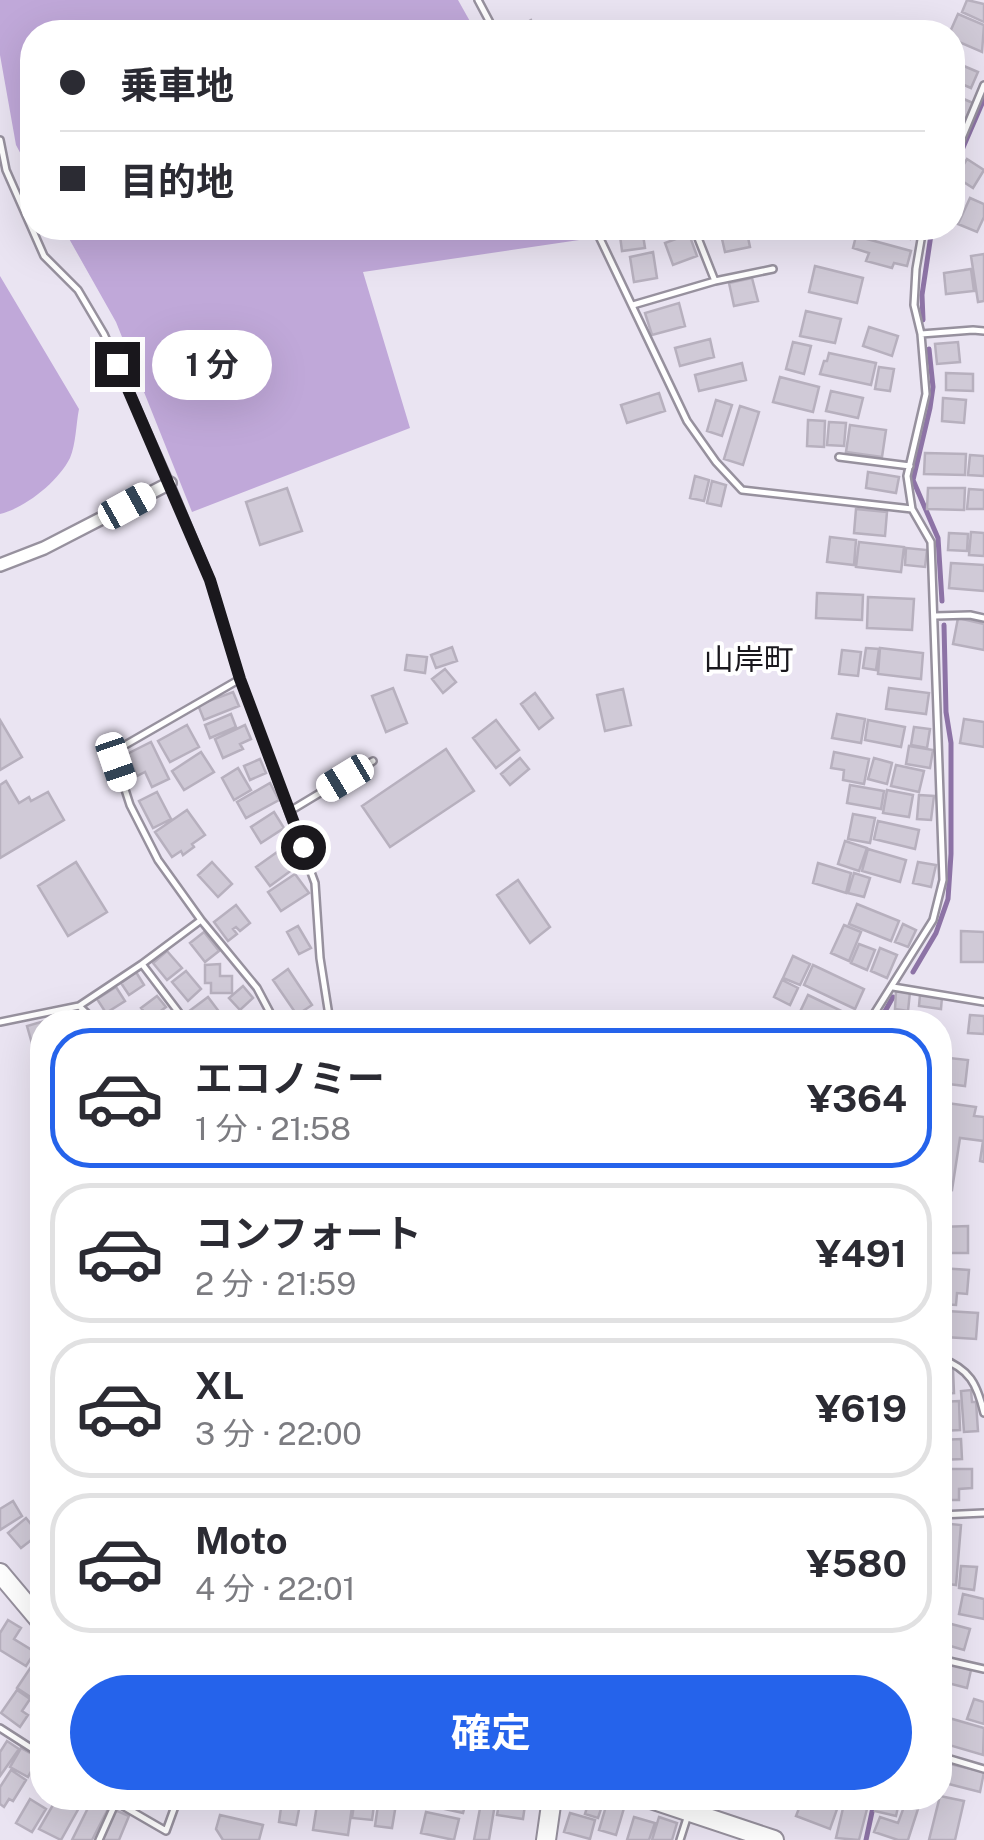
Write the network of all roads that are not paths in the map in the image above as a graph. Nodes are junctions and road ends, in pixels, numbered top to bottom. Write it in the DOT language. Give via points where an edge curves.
graph roads {
  1 [pos="984,85"];
  2 [pos="965,131"];
  3 [pos="0,140"];
  4 [pos="20,202"];
  5 [pos="37,240"];
  6 [pos="600,240"];
  7 [pos="699,240"];
  8 [pos="920,240"];
  9 [pos="774,269"];
  10 [pos="715,281"];
  11 [pos="633,305"];
  12 [pos="984,331"];
  13 [pos="920,334"];
  14 [pos="838,457"];
  15 [pos="910,466"];
  16 [pos="170,482"];
  17 [pos="912,510"];
  18 [pos="0,565"];
  19 [pos="935,616"];
  20 [pos="984,618"];
  21 [pos="240,679"];
  22 [pos="372,762"];
  23 [pos="290,811"];
  24 [pos="202,920"];
  25 [pos="142,964"];
  26 [pos="892,987"];
  27 [pos="984,1002"];
  28 [pos="79,1006"];
  29 [pos="59,1010"];
  30 [pos="83,1010"];
  31 [pos="177,1010"];
  32 [pos="269,1010"];
  33 [pos="328,1010"];
  34 [pos="877,1010"];
  35 [pos="30,1016"];
  36 [pos="0,1022"];
  37 [pos="952,1362"];
  38 [pos="984,1413"];
  39 [pos="984,1513"];
  40 [pos="952,1515"];
  41 [pos="0,1573"];
  42 [pos="30,1609"];
  43 [pos="952,1662"];
  44 [pos="984,1669"];
  45 [pos="0,1728"];
  46 [pos="30,1747"];
  47 [pos="952,1759"];
  48 [pos="984,1768"];
  49 [pos="109,1810"];
  50 [pos="129,1810"];
  51 [pos="174,1810"];
  52 [pos="550,1810"];
  53 [pos="690,1810"];
  54 [pos="166,1831"];
  55 [pos="99,1840"];
  56 [pos="168,1840"];
  57 [pos="546,1840"];
  58 [pos="680,1840"];
  59 [pos="774,1840"];
  1 -- 2 [label="lane"];
  3 -- 4 [label="lane"];
  5 -- 16 [label="lane" via="104,334"];
  6 -- 11 [label="lane"];
  7 -- 10 [label="lane"];
  8 -- 13 [label="lane" via="914,305"];
  9 -- 10 [label="lane"];
  10 -- 11 [label="lane"];
  11 -- 17 [label="lane" via="686,422 742,490"];
  12 -- 13 [label="lane"];
  13 -- 15 [label="lane" via="926,394"];
  14 -- 15 [label="lane"];
  15 -- 17 [label="lane"];
  16 -- 18 [label="street"];
  16 -- 21 [label="lane"];
  17 -- 19 [label="lane" via="931,542"];
  19 -- 20 [label="lane"];
  19 -- 26 [label="lane" via="943,880 933,920"];
  21 -- 23 [label="lane"];
  21 -- 24 [label="lane" via="114,752 130,805 158,860"];
  22 -- 23 [label="lane"];
  23 -- 33 [label="lane" via="316,882"];
  24 -- 25 [label="lane"];
  24 -- 32 [label="lane"];
  25 -- 28 [label="lane"];
  25 -- 31 [label="lane"];
  26 -- 27 [label="lane"];
  26 -- 34 [label="lane"];
  28 -- 29 [label="lane"];
  28 -- 30 [label="lane"];
  35 -- 36 [label="lane"];
  37 -- 38 [label="lane" via="977,1386"];
  39 -- 40 [label="lane"];
  41 -- 42 [label="main road"];
  43 -- 44 [label="lane"];
  45 -- 46 [label="lane"];
  47 -- 48 [label="lane"];
  49 -- 55 [label="lane"];
  50 -- 54 [label="lane"];
  51 -- 54 [label="lane"];
  52 -- 57 [label="main road"];
  53 -- 58 [label="lane"];
  53 -- 59 [label="main road"];
  54 -- 56 [label="lane"];
}
